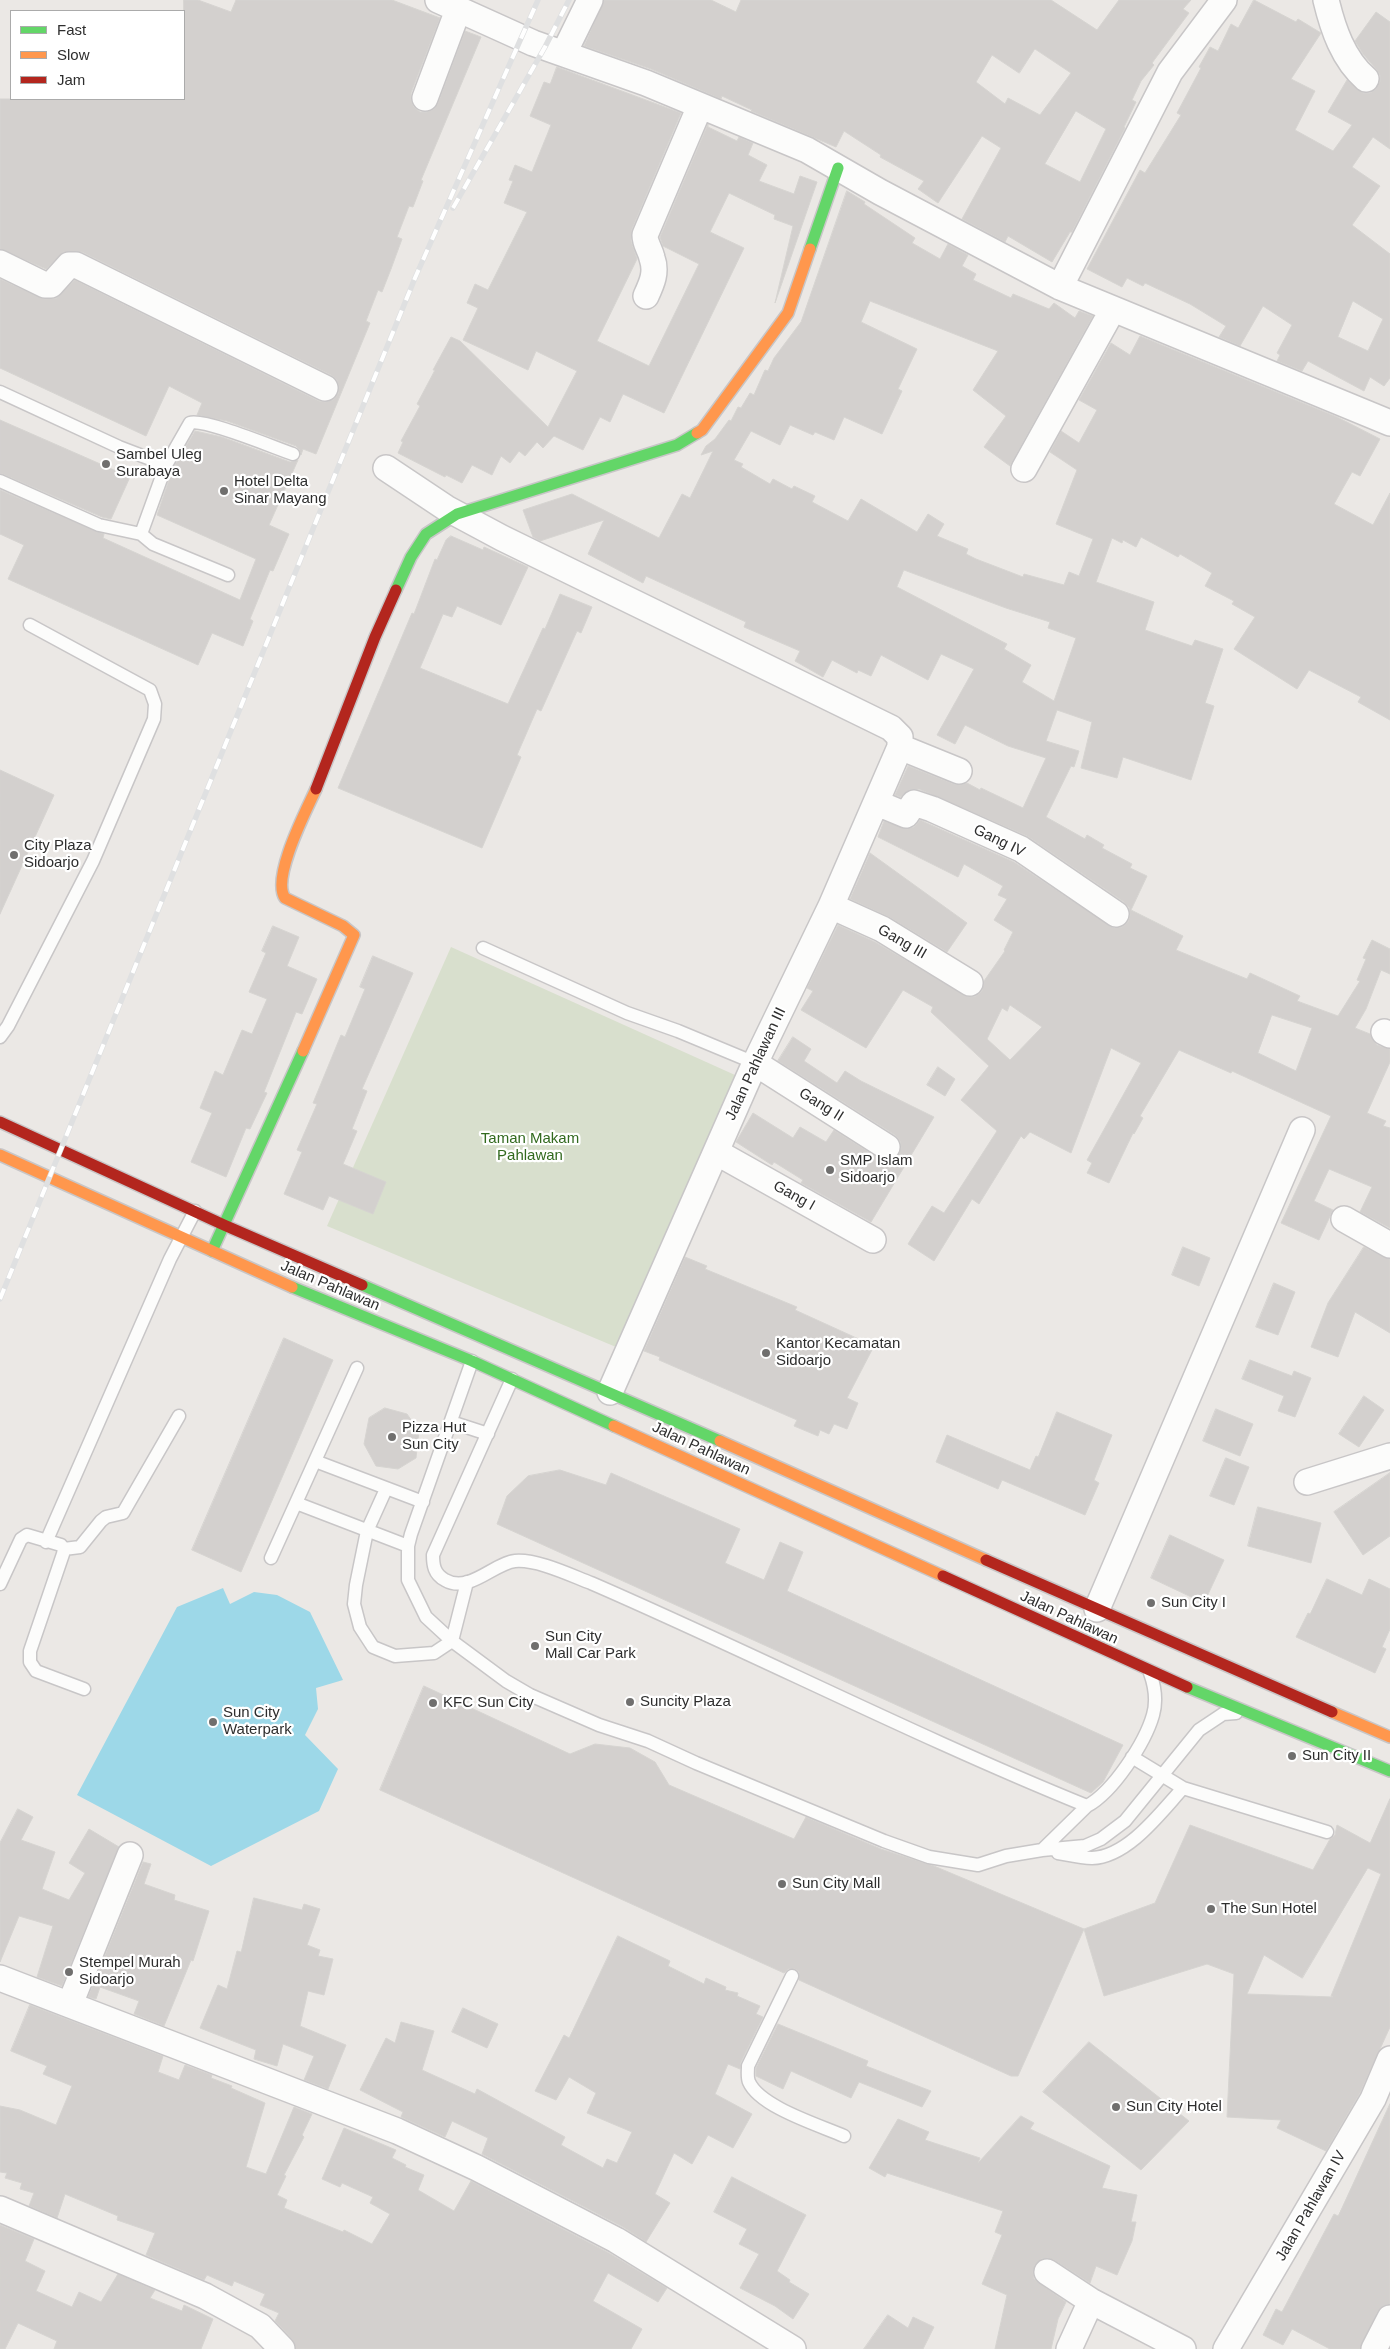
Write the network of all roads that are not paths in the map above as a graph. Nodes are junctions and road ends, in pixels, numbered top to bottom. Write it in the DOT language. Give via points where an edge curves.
graph roads {
  1 [pos="590,0"];
  2 [pos="1224,0"];
  3 [pos="1326,0"];
  4 [pos="464,7"];
  5 [pos="564,53"];
  6 [pos="1366,79"];
  7 [pos="425,98"];
  8 [pos="700,106"];
  9 [pos="838,168"];
  10 [pos="0,263"];
  11 [pos="1060,287"];
  12 [pos="646,296"];
  13 [pos="1113,308"];
  14 [pos="325,388"];
  15 [pos="0,392"];
  16 [pos="1390,423"];
  17 [pos="293,454"];
  18 [pos="166,465"];
  19 [pos="386,468"];
  20 [pos="1024,469"];
  21 [pos="0,481"];
  22 [pos="444,506"];
  23 [pos="140,534"];
  24 [pos="228,575"];
  25 [pos="30,625"];
  26 [pos="900,742"];
  27 [pos="959,771"];
  28 [pos="877,803"];
  29 [pos="831,906"];
  30 [pos="1116,914"];
  31 [pos="483,948"];
  32 [pos="970,983"];
  33 [pos="0,1037"];
  34 [pos="756,1063"];
  35 [pos="0,1122"];
  36 [pos="1302,1130"];
  37 [pos="887,1146"];
  38 [pos="716,1152"];
  39 [pos="0,1155"];
  40 [pos="195,1211"];
  41 [pos="1344,1219"];
  42 [pos="224,1225"];
  43 [pos="180,1237"];
  44 [pos="873,1240"];
  45 [pos="1390,1245"];
  46 [pos="212,1251"];
  47 [pos="472,1361"];
  48 [pos="357,1368"];
  49 [pos="512,1379"];
  50 [pos="610,1392"];
  51 [pos="179,1416"];
  52 [pos="451,1422"];
  53 [pos="488,1434"];
  54 [pos="1390,1456"];
  55 [pos="315,1461"];
  56 [pos="1307,1482"];
  57 [pos="386,1489"];
  58 [pos="423,1502"];
  59 [pos="296,1503"];
  60 [pos="368,1531"];
  61 [pos="46,1542"];
  62 [pos="408,1546"];
  63 [pos="64,1549"];
  64 [pos="271,1558"];
  65 [pos="467,1582"];
  66 [pos="0,1584"];
  67 [pos="1097,1609"];
  68 [pos="452,1641"];
  69 [pos="1149,1671"];
  70 [pos="84,1689"];
  71 [pos="1250,1711"];
  72 [pos="1389,1735"];
  73 [pos="1132,1757"];
  74 [pos="1390,1770"];
  75 [pos="1162,1776"];
  76 [pos="1183,1788"];
  77 [pos="1087,1806"];
  78 [pos="1327,1832"];
  79 [pos="1042,1850"];
  80 [pos="130,1855"];
  81 [pos="792,1976"];
  82 [pos="0,1978"];
  83 [pos="70,2004"];
  84 [pos="1390,2059"];
  85 [pos="844,2136"];
  86 [pos="0,2209"];
  87 [pos="1047,2272"];
  88 [pos="1091,2301"];
  89 [pos="1390,2318"];
  90 [pos="282,2349"];
  91 [pos="793,2349"];
  92 [pos="1069,2349"];
  93 [pos="1183,2349"];
  94 [pos="1226,2349"];
  95 [pos="1374,2349"];
  1 -- 5 [label="street"];
  2 -- 11 [label="street" via="1170,72"];
  3 -- 6 [label="street" via="1346,54 1354,69"];
  4 -- 5 [label="street" via="533,43"];
  4 -- 7 [label="street"];
  5 -- 8 [label="street"];
  8 -- 9 [label="street" via="807,150"];
  8 -- 12 [label="street" via="645,235 655,272"];
  9 -- 11 [label="street"];
  9 -- 22 [label="main road" via="788,313 702,430 677,445"];
  10 -- 14 [label="street" via="45,285 51,285 69,265 76,265"];
  11 -- 13 [label="street"];
  13 -- 16 [label="street"];
  13 -- 20 [label="street"];
  15 -- 18 [label="lane"];
  17 -- 18 [label="lane" via="195,421 190,423"];
  18 -- 23 [label="lane"];
  19 -- 22 [label="street"];
  21 -- 23 [label="lane" via="99,525"];
  22 -- 26 [label="street" via="891,728"];
  22 -- 42 [label="main road" via="411,557 296,832 280,892 298,906 350,930 354,935 353,941"];
  23 -- 24 [label="lane" via="153,544"];
  25 -- 33 [label="lane" via="150,690 155,704 154,720 93,861"];
  26 -- 27 [label="street"];
  26 -- 28 [label="street, Jalan Pahlawan III"];
  28 -- 29 [label="street, Jalan Pahlawan III"];
  28 -- 30 [label="street, Gang IV" via="906,814 914,803 1012,845"];
  29 -- 32 [label="street, Gang III" via="882,929"];
  29 -- 34 [label="street, Jalan Pahlawan III"];
  31 -- 34 [label="lane" via="627,1013"];
  34 -- 37 [label="street, Gang II"];
  34 -- 38 [label="street, Jalan Pahlawan III"];
  35 -- 40 [label="main road, Jalan Pahlawan"];
  36 -- 67 [label="street"];
  38 -- 44 [label="street, Gang I"];
  38 -- 50 [label="street, Jalan Pahlawan III"];
  39 -- 43 [label="main road, Jalan Pahlawan"];
  40 -- 42 [label="main road, Jalan Pahlawan"];
  40 -- 43 [label="lane"];
  41 -- 45 [label="street"];
  42 -- 46 [label="main road"];
  42 -- 50 [label="main road, Jalan Pahlawan"];
  43 -- 46 [label="main road, Jalan Pahlawan"];
  43 -- 61 [label="lane"];
  46 -- 47 [label="main road, Jalan Pahlawan"];
  47 -- 49 [label="main road, Jalan Pahlawan"];
  47 -- 52 [label="lane"];
  48 -- 55 [label="lane"];
  49 -- 53 [label="lane"];
  49 -- 69 [label="main road, Jalan Pahlawan"];
  50 -- 67 [label="main road, Jalan Pahlawan"];
  51 -- 63 [label="lane" via="123,1513 101,1521 80,1547"];
  52 -- 53 [label="lane"];
  52 -- 58 [label="lane"];
  53 -- 65 [label="lane" via="433,1554 434,1568 441,1578 451,1583"];
  54 -- 56 [label="street"];
  55 -- 57 [label="lane"];
  55 -- 59 [label="lane"];
  57 -- 58 [label="lane"];
  57 -- 60 [label="lane"];
  58 -- 62 [label="lane"];
  59 -- 60 [label="lane"];
  59 -- 64 [label="lane"];
  60 -- 62 [label="lane"];
  60 -- 68 [label="lane" via="354,1604 360,1627 373,1647 395,1656 413,1655 434,1653"];
  61 -- 63 [label="lane" via="61,1545"];
  61 -- 66 [label="lane" via="27,1535 21,1539"];
  62 -- 68 [label="lane" via="408,1580 417,1600 426,1617"];
  63 -- 70 [label="lane" via="30,1651 30,1662 36,1671"];
  65 -- 68 [label="lane"];
  65 -- 77 [label="lane" via="514,1561 562,1571 718,1639 968,1756"];
  67 -- 72 [label="main road, Jalan Pahlawan" via="1184,1653"];
  68 -- 79 [label="lane" via="530,1695 929,1857 978,1865"];
  69 -- 71 [label="main road, Jalan Pahlawan" via="1216,1693"];
  69 -- 73 [label="lane" via="1156,1689 1153,1715"];
  71 -- 74 [label="main road, Jalan Pahlawan"];
  71 -- 75 [label="lane" via="1224,1714 1199,1730"];
  73 -- 75 [label="lane"];
  73 -- 77 [label="lane" via="1113,1785"];
  75 -- 76 [label="lane"];
  75 -- 79 [label="lane" via="1125,1820 1100,1839 1086,1846"];
  76 -- 78 [label="lane"];
  76 -- 79 [label="lane" via="1144,1830 1113,1853 1094,1858"];
  77 -- 79 [label="lane"];
  80 -- 83 [label="street"];
  81 -- 85 [label="lane" via="748,2066 748,2081 772,2104"];
  82 -- 83 [label="street"];
  83 -- 91 [label="street" via="397,2131 477,2168 616,2240"];
  84 -- 94 [label="street, Jalan Pahlawan IV" via="1373,2099"];
  86 -- 90 [label="street" via="205,2296 260,2326"];
  87 -- 88 [label="street"];
  88 -- 92 [label="street"];
  88 -- 93 [label="street"];
  89 -- 95 [label="street"];
}
